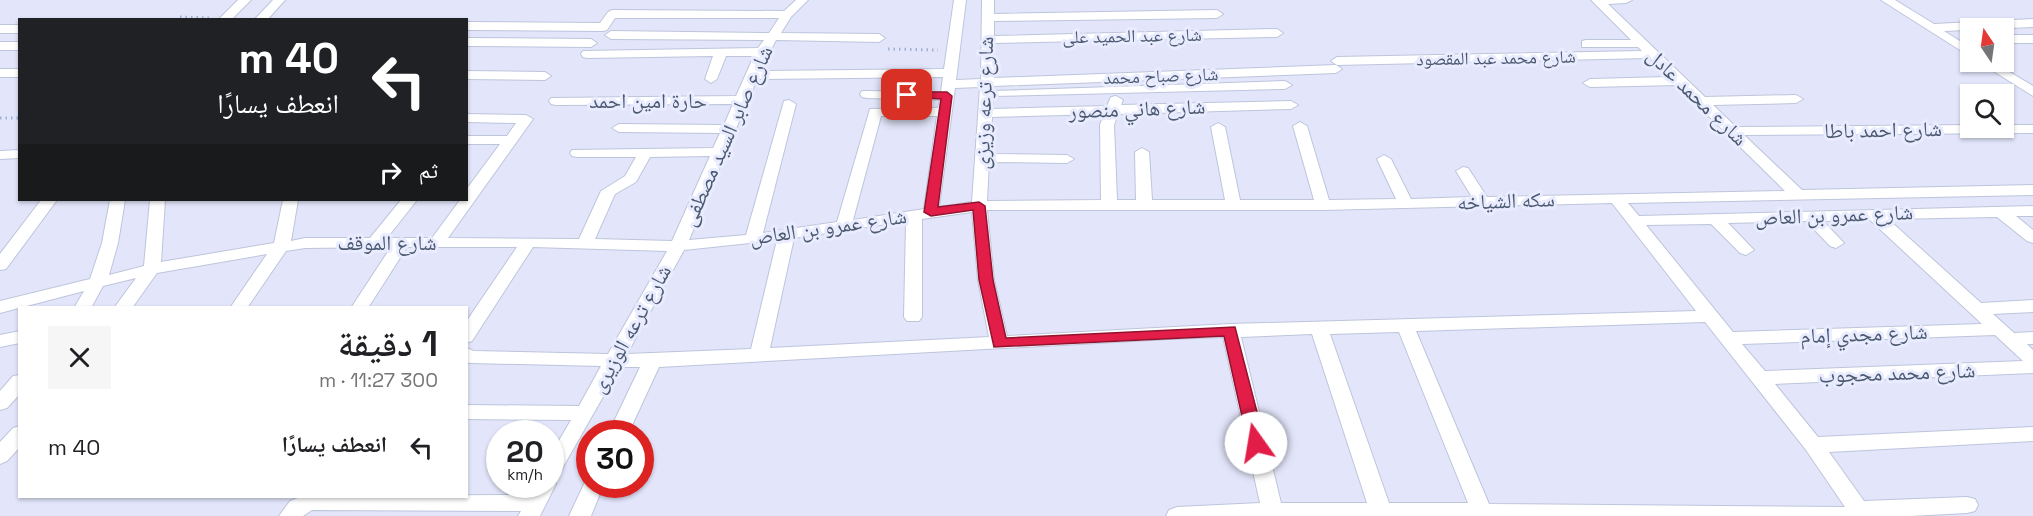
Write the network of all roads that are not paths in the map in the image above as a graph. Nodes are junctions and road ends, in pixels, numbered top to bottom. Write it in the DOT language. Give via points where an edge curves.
graph roads {
  1 [pos="245,0"];
  2 [pos="279,0"];
  3 [pos="802,0"];
  4 [pos="960,0"];
  5 [pos="988,0"];
  6 [pos="1597,0"];
  7 [pos="1626,0"];
  8 [pos="1887,0"];
  9 [pos="1217,14"];
  10 [pos="787,15"];
  11 [pos="226,18"];
  12 [pos="263,18"];
  13 [pos="988,18"];
  14 [pos="2033,23"];
  15 [pos="468,26"];
  16 [pos="1931,28"];
  17 [pos="607,31"];
  18 [pos="1277,33"];
  19 [pos="772,37"];
  20 [pos="879,38"];
  21 [pos="2014,39"];
  22 [pos="2033,39"];
  23 [pos="987,40"];
  24 [pos="1952,41"];
  25 [pos="1960,41"];
  26 [pos="468,42"];
  27 [pos="1642,43"];
  28 [pos="0,46"];
  29 [pos="18,46"];
  30 [pos="1960,46"];
  31 [pos="762,52"];
  32 [pos="721,53"];
  33 [pos="1655,54"];
  34 [pos="1334,60"];
  35 [pos="2001,72"];
  36 [pos="0,73"];
  37 [pos="18,73"];
  38 [pos="468,75"];
  39 [pos="545,75"];
  40 [pos="753,75"];
  41 [pos="711,79"];
  42 [pos="1683,81"];
  43 [pos="1590,83"];
  44 [pos="949,84"];
  45 [pos="1285,85"];
  46 [pos="985,89"];
  47 [pos="1120,90"];
  48 [pos="2033,92"];
  49 [pos="867,94"];
  50 [pos="1796,99"];
  51 [pos="740,100"];
  52 [pos="556,101"];
  53 [pos="1703,101"];
  54 [pos="789,104"];
  55 [pos="1291,105"];
  56 [pos="1112,109"];
  57 [pos="944,112"];
  58 [pos="984,113"];
  59 [pos="468,118"];
  60 [pos="1300,126"];
  61 [pos="1218,127"];
  62 [pos="619,128"];
  63 [pos="729,129"];
  64 [pos="2033,129"];
  65 [pos="1733,131"];
  66 [pos="468,140"];
  67 [pos="510,140"];
  68 [pos="720,152"];
  69 [pos="1142,152"];
  70 [pos="577,153"];
  71 [pos="645,153"];
  72 [pos="18,154"];
  73 [pos="0,155"];
  74 [pos="983,158"];
  75 [pos="1067,159"];
  76 [pos="1384,159"];
  77 [pos="1463,171"];
  78 [pos="2033,190"];
  79 [pos="1971,191"];
  80 [pos="1895,193"];
  81 [pos="1791,194"];
  82 [pos="468,198"];
  83 [pos="1616,198"];
  84 [pos="48,201"];
  85 [pos="117,201"];
  86 [pos="157,201"];
  87 [pos="290,201"];
  88 [pos="408,201"];
  89 [pos="466,201"];
  90 [pos="1109,202"];
  91 [pos="1483,202"];
  92 [pos="1144,203"];
  93 [pos="1233,204"];
  94 [pos="1406,204"];
  95 [pos="1323,205"];
  96 [pos="979,206"];
  97 [pos="1998,211"];
  98 [pos="2033,211"];
  99 [pos="922,213"];
  100 [pos="1916,213"];
  101 [pos="1873,214"];
  102 [pos="1808,216"];
  103 [pos="1715,219"];
  104 [pos="1634,220"];
  105 [pos="844,225"];
  106 [pos="787,234"];
  107 [pos="2033,238"];
  108 [pos="753,239"];
  109 [pos="528,242"];
  110 [pos="375,243"];
  111 [pos="402,243"];
  112 [pos="436,243"];
  113 [pos="1836,243"];
  114 [pos="585,244"];
  115 [pos="282,245"];
  116 [pos="678,246"];
  117 [pos="1746,250"];
  118 [pos="0,265"];
  119 [pos="152,269"];
  120 [pos="100,281"];
  121 [pos="83,306"];
  122 [pos="124,306"];
  123 [pos="239,306"];
  124 [pos="360,306"];
  125 [pos="2033,306"];
  126 [pos="0,307"];
  127 [pos="1976,309"];
  128 [pos="1712,316"];
  129 [pos="914,317"];
  130 [pos="1405,325"];
  131 [pos="1319,328"];
  132 [pos="1230,330"];
  133 [pos="468,334"];
  134 [pos="2005,334"];
  135 [pos="18,337"];
  136 [pos="1729,338"];
  137 [pos="2033,339"];
  138 [pos="0,341"];
  139 [pos="999,343"];
  140 [pos="759,355"];
  141 [pos="468,358"];
  142 [pos="614,359"];
  143 [pos="2033,360"];
  144 [pos="652,361"];
  145 [pos="2033,367"];
  146 [pos="1760,378"];
  147 [pos="18,383"];
  148 [pos="0,403"];
  149 [pos="468,412"];
  150 [pos="583,413"];
  151 [pos="625,420"];
  152 [pos="18,435"];
  153 [pos="2033,435"];
  154 [pos="1813,445"];
  155 [pos="564,449"];
  156 [pos="0,456"];
  157 [pos="588,498"];
  158 [pos="537,501"];
  159 [pos="1967,505"];
  160 [pos="1272,511"];
  161 [pos="1381,511"];
  162 [pos="1482,512"];
  163 [pos="1525,514"];
  164 [pos="1856,514"];
  165 [pos="290,516"];
  166 [pos="580,516"];
  167 [pos="1177,516"];
  1 -- 11 [label="street"];
  2 -- 12 [label="street"];
  3 -- 10 [label="street, شارع صابر السيد مصطفى"];
  4 -- 44 [label="street, شارع ترعه وزيزى"];
  5 -- 13 [label="street, شارع ترعه وزيزى"];
  6 -- 7 [label="street"];
  6 -- 27 [label="street, شارع محمد عادل"];
  8 -- 16 [label="street"];
  9 -- 13 [label="street"];
  10 -- 17 [label="street" via="614,14"];
  10 -- 19 [label="street, شارع صابر السيد مصطفى"];
  13 -- 23 [label="street, شارع ترعه وزيزى"];
  14 -- 16 [label="street"];
  15 -- 17 [label="street"];
  16 -- 24 [label="street"];
  17 -- 19 [label="street"];
  18 -- 23 [label="street, شارع عبد الحميد على"];
  19 -- 20 [label="street"];
  19 -- 31 [label="street, شارع صابر السيد مصطفى"];
  21 -- 22 [label="street"];
  23 -- 46 [label="street, شارع ترعه وزيزى"];
  24 -- 25 [label="street"];
  24 -- 30 [label="street"];
  26 -- 32 [label="street" via="589,48 657,59"];
  27 -- 33 [label="street, شارع محمد عادل"];
  27 -- 34 [label="street"];
  28 -- 29 [label="street"];
  31 -- 32 [label="street"];
  31 -- 40 [label="street, شارع صابر السيد مصطفى"];
  32 -- 41 [label="street"];
  33 -- 34 [label="street, شارع محمد عبد المقصود"];
  33 -- 42 [label="street, شارع محمد عادل"];
  34 -- 46 [label="street, شارع صباح محمد"];
  35 -- 48 [label="street"];
  36 -- 37 [label="street"];
  38 -- 39 [label="street"];
  40 -- 44 [label="street"];
  40 -- 51 [label="street, شارع صابر السيد مصطفى"];
  42 -- 43 [label="street"];
  42 -- 53 [label="street, شارع محمد عادل"];
  44 -- 46 [label="street"];
  44 -- 49 [label="street"];
  44 -- 57 [label="street, شارع ترعه وزيزى"];
  45 -- 47 [label="street"];
  46 -- 47 [label="street"];
  46 -- 58 [label="street, شارع ترعه وزيزى"];
  47 -- 56 [label="street"];
  50 -- 53 [label="street"];
  51 -- 52 [label="street, حارة امين احمد"];
  51 -- 63 [label="street, شارع صابر السيد مصطفى"];
  53 -- 65 [label="street, شارع محمد عادل"];
  54 -- 108 [label="street"];
  55 -- 56 [label="street, شارع هاني منصور"];
  56 -- 58 [label="street, شارع هاني منصور"];
  56 -- 90 [label="street" via="1106,134"];
  57 -- 99 [label="street, شارع ترعه وزيزى"];
  57 -- 105 [label="street" via="877,111"];
  58 -- 74 [label="street, شارع ترعه وزيزى"];
  59 -- 67 [label="street" via="526,119"];
  60 -- 95 [label="street"];
  61 -- 93 [label="street"];
  62 -- 63 [label="street"];
  63 -- 68 [label="street, شارع صابر السيد مصطفى"];
  64 -- 65 [label="street, شارع احمد باطا"];
  65 -- 81 [label="street, شارع محمد عادل"];
  66 -- 67 [label="street"];
  67 -- 82 [label="street"];
  68 -- 71 [label="street"];
  68 -- 116 [label="street, شارع صابر السيد مصطفى"];
  69 -- 92 [label="street"];
  70 -- 71 [label="street"];
  71 -- 114 [label="street" via="631,179 609,191"];
  72 -- 73 [label="street"];
  74 -- 75 [label="street"];
  74 -- 96 [label="street, شارع ترعه وزيزى"];
  76 -- 94 [label="street"];
  77 -- 91 [label="street"];
  78 -- 79 [label="street, سكه الشياخه"];
  79 -- 80 [label="street, سكه الشياخه"];
  79 -- 97 [label="street"];
  80 -- 81 [label="street, سكه الشياخه"];
  80 -- 100 [label="street"];
  81 -- 83 [label="street, سكه الشياخه"];
  81 -- 102 [label="street, شارع محمد عادل"];
  83 -- 91 [label="street, سكه الشياخه"];
  83 -- 104 [label="street"];
  84 -- 118 [label="street"];
  85 -- 120 [label="street"];
  86 -- 119 [label="street"];
  87 -- 115 [label="street"];
  88 -- 110 [label="street"];
  89 -- 112 [label="street"];
  90 -- 92 [label="street, سكه الشياخه"];
  90 -- 96 [label="street, سكه الشياخه"];
  91 -- 94 [label="street, سكه الشياخه"];
  92 -- 93 [label="street, سكه الشياخه"];
  93 -- 95 [label="street, سكه الشياخه"];
  94 -- 95 [label="street, سكه الشياخه"];
  96 -- 99 [label="street, شارع عمرو بن العاص"];
  96 -- 139 [label="street, شارع ترعه وزيزى" via="986,280"];
  97 -- 98 [label="street, شارع عمرو بن العاص"];
  97 -- 100 [label="street, شارع عمرو بن العاص"];
  97 -- 107 [label="street"];
  99 -- 105 [label="street, شارع عمرو بن العاص"];
  99 -- 129 [label="street, شارع ترعه وزيزى"];
  100 -- 101 [label="street, شارع عمرو بن العاص"];
  101 -- 102 [label="street, شارع عمرو بن العاص"];
  101 -- 127 [label="street"];
  102 -- 103 [label="street, شارع عمرو بن العاص"];
  102 -- 113 [label="street, شارع محمد عادل"];
  103 -- 104 [label="street, شارع عمرو بن العاص"];
  103 -- 117 [label="street"];
  104 -- 128 [label="street"];
  105 -- 106 [label="street, شارع عمرو بن العاص"];
  106 -- 108 [label="street, شارع عمرو بن العاص"];
  106 -- 140 [label="street"];
  108 -- 116 [label="street, شارع عمرو بن العاص"];
  109 -- 112 [label="street, شارع الموقف"];
  109 -- 114 [label="street, شارع الموقف"];
  109 -- 133 [label="street"];
  110 -- 111 [label="street, شارع الموقف"];
  110 -- 115 [label="street, شارع الموقف"];
  111 -- 112 [label="street, شارع الموقف"];
  111 -- 124 [label="street"];
  114 -- 116 [label="street, شارع الموقف"];
  115 -- 119 [label="street, شارع الموقف"];
  115 -- 123 [label="street"];
  116 -- 142 [label="street, شارع ترعه الوزيرى"];
  119 -- 120 [label="street, شارع الموقف"];
  119 -- 122 [label="street"];
  120 -- 121 [label="street"];
  120 -- 126 [label="street, شارع الموقف"];
  125 -- 127 [label="street"];
  127 -- 134 [label="street"];
  128 -- 130 [label="street"];
  128 -- 136 [label="street"];
  130 -- 131 [label="street"];
  130 -- 162 [label="street"];
  131 -- 132 [label="street"];
  131 -- 161 [label="street"];
  132 -- 139 [label="street"];
  132 -- 160 [label="street"];
  134 -- 136 [label="street, شارع مجدي إمام"];
  134 -- 137 [label="street, شارع مجدي إمام"];
  134 -- 143 [label="street"];
  135 -- 138 [label="street"];
  136 -- 146 [label="street"];
  139 -- 140 [label="street"];
  140 -- 144 [label="street"];
  141 -- 142 [label="street"];
  142 -- 144 [label="street"];
  142 -- 150 [label="street, شارع ترعه الوزيرى"];
  144 -- 151 [label="street, شارع ترعه الوزيرى"];
  145 -- 146 [label="street, شارع محمد محجوب"];
  146 -- 154 [label="street"];
  147 -- 148 [label="street"];
  149 -- 150 [label="street"];
  150 -- 155 [label="street, شارع ترعه الوزيرى"];
  152 -- 156 [label="street"];
  153 -- 154 [label="street"];
  154 -- 164 [label="street"];
  157 -- 166 [label="street"];
  158 -- 165 [label="street" via="311,502 298,507"];
  159 -- 164 [label="street"];
  160 -- 161 [label="street"];
  160 -- 167 [label="street"];
  161 -- 162 [label="street"];
  162 -- 163 [label="street"];
  163 -- 164 [label="street"];
}
